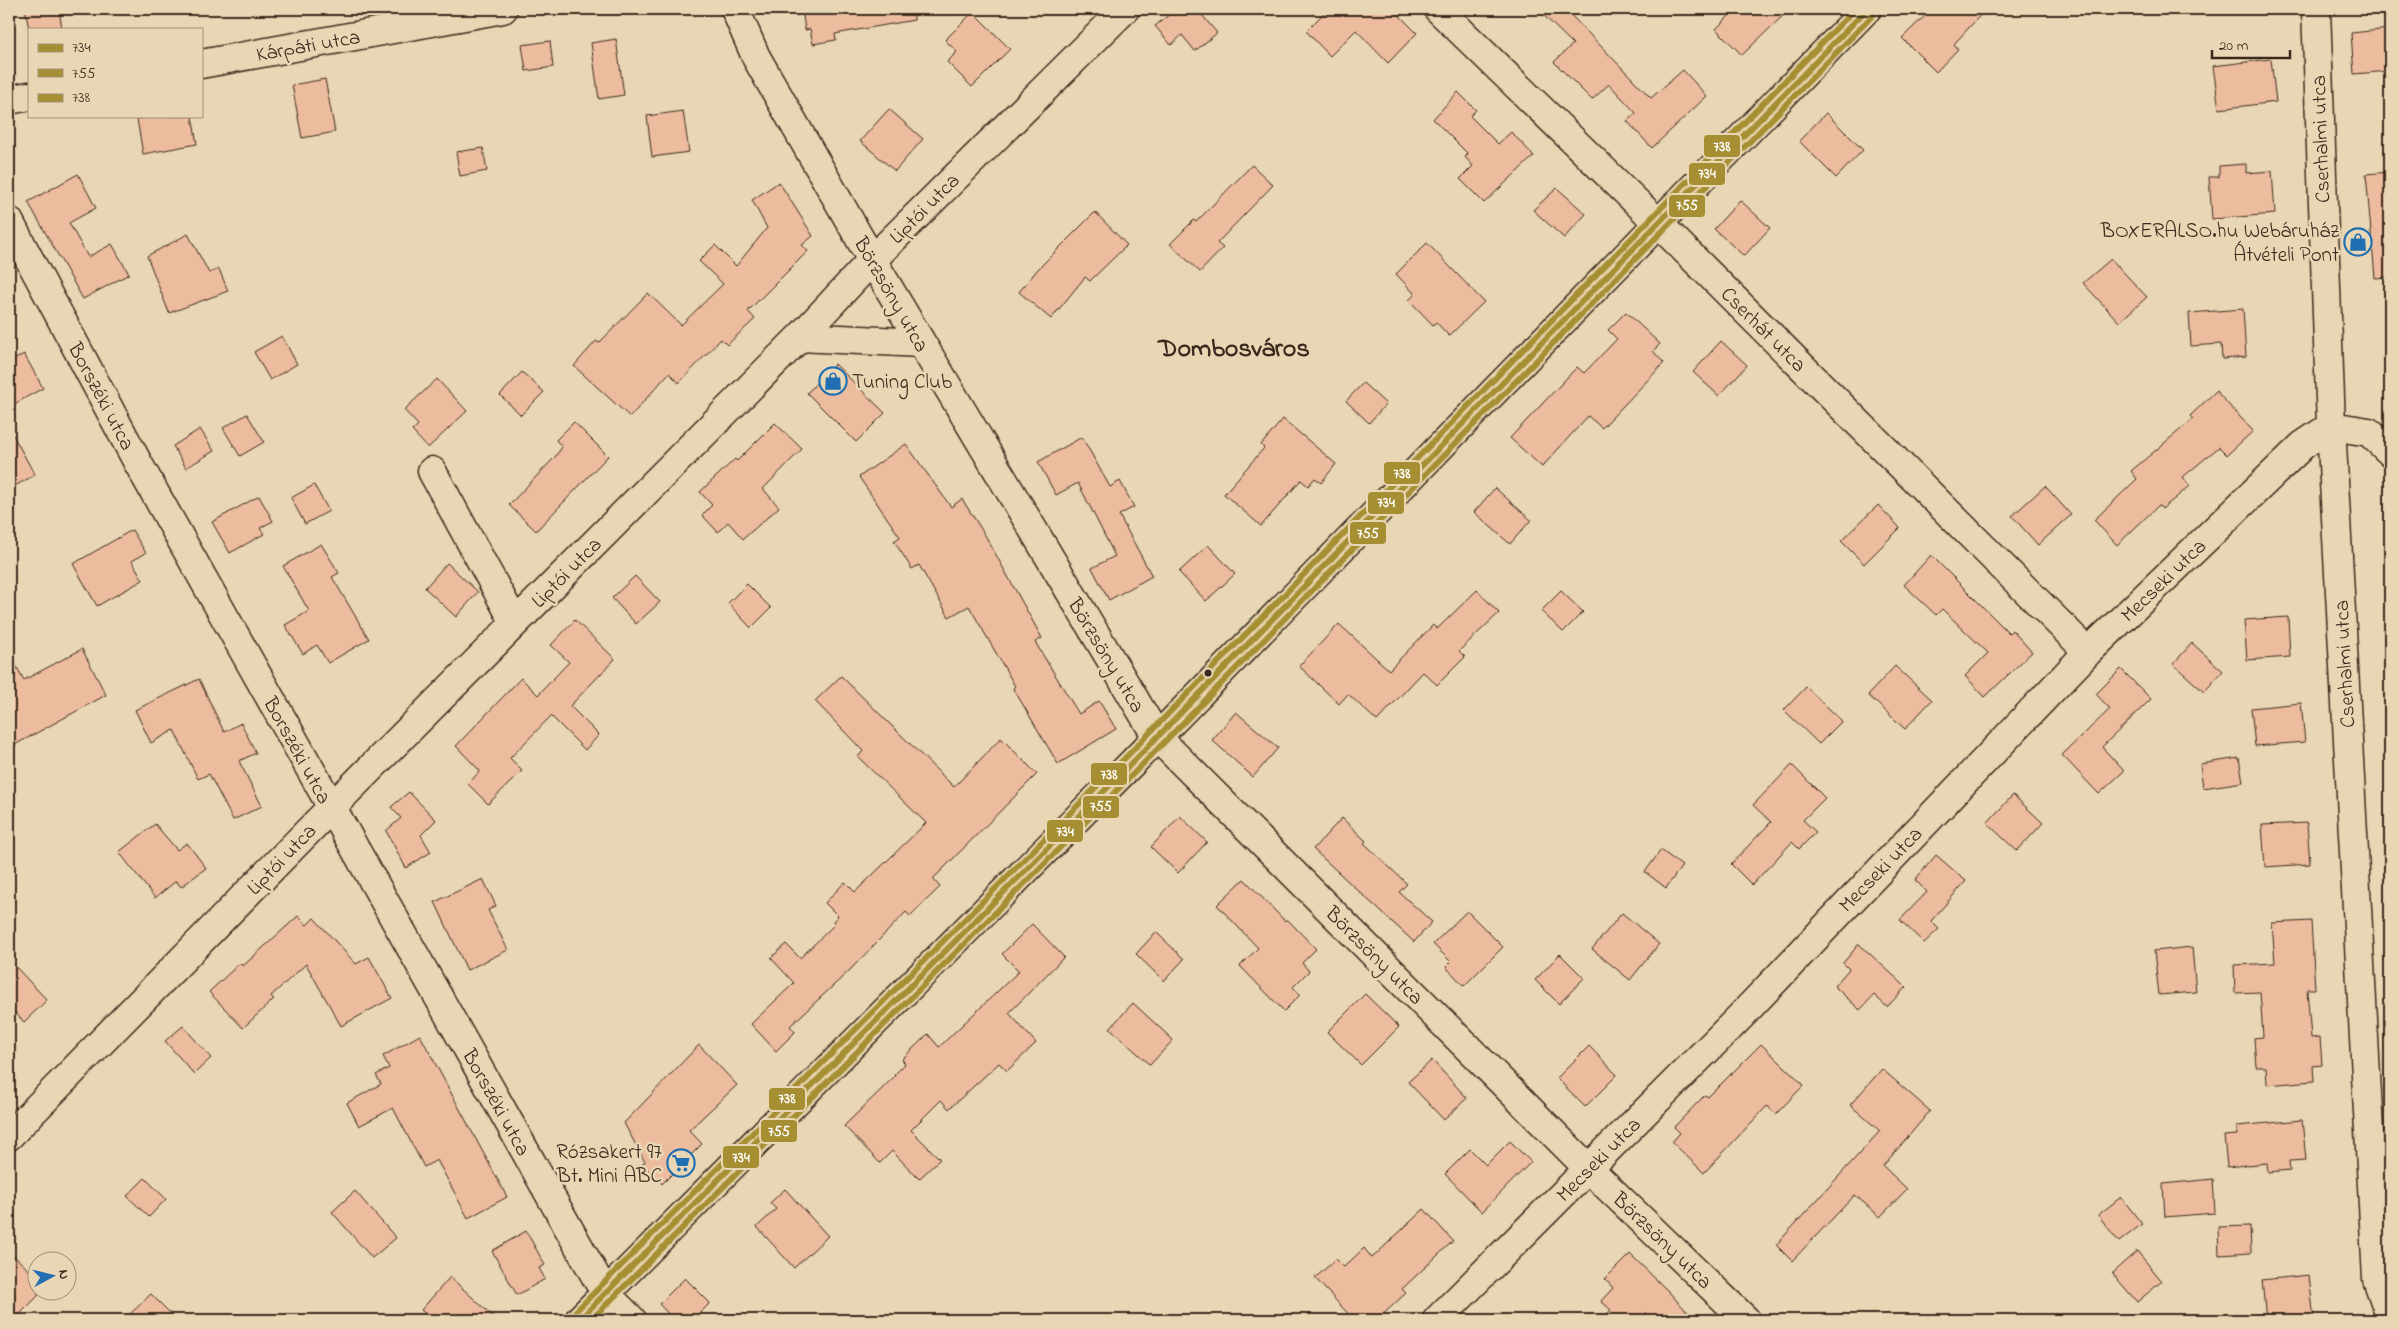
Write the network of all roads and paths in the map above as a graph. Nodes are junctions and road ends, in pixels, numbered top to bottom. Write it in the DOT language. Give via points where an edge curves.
graph roads {
  1 [pos="503,9"];
  2 [pos="735,9"];
  3 [pos="1125,9"];
  4 [pos="1438,9"];
  5 [pos="1867,9"];
  6 [pos="2316,16"];
  7 [pos="202,64"];
  8 [pos="28,96"];
  9 [pos="9,100"];
  10 [pos="9,221"];
  11 [pos="1657,222"];
  12 [pos="872,260"];
  13 [pos="800,337"];
  14 [pos="921,343"];
  15 [pos="2331,426"];
  16 [pos="2390,452"];
  17 [pos="432,471"];
  18 [pos="515,624"];
  19 [pos="2088,652"];
  20 [pos="1156,737"];
  21 [pos="331,808"];
  22 [pos="9,1136"];
  23 [pos="1589,1168"];
  24 [pos="605,1293"];
  25 [pos="2386,1314"];
  26 [pos="579,1320"];
  27 [pos="632,1320"];
  28 [pos="1436,1320"];
  29 [pos="1746,1320"];
  1 -- 7 [label="street, Kárpáti utca"];
  2 -- 12 [label="street, Börzsöny utca" via="756,57"];
  3 -- 12 [label="street, Liptói utca"];
  4 -- 11 [label="street, Cserhát utca"];
  5 -- 11 [label="street"];
  6 -- 15 [label="street, Cserhalmi utca"];
  8 -- 9 [label="street"];
  10 -- 21 [label="street, Borszéki utca" via="138,463"];
  11 -- 19 [label="street, Cserhát utca"];
  11 -- 20 [label="street"];
  12 -- 13 [label="street, Liptói utca"];
  12 -- 14 [label="street, Börzsöny utca"];
  13 -- 14 [label="street"];
  13 -- 18 [label="street, Liptói utca"];
  14 -- 20 [label="street, Börzsöny utca"];
  15 -- 16 [label="street" via="2369,432"];
  15 -- 19 [label="street, Mecseki utca" via="2303,445"];
  15 -- 25 [label="street, Cserhalmi utca" via="2377,1278"];
  17 -- 18 [label="street"];
  18 -- 21 [label="street, Liptói utca"];
  19 -- 23 [label="street, Mecseki utca" via="1741,1016"];
  20 -- 23 [label="street, Börzsöny utca"];
  20 -- 24 [label="street"];
  21 -- 22 [label="street, Liptói utca"];
  21 -- 24 [label="street, Borszéki utca"];
  23 -- 28 [label="street, Mecseki utca"];
  23 -- 29 [label="street, Börzsöny utca"];
  24 -- 26 [label="street"];
  24 -- 27 [label="street, Borszéki utca"];
}
